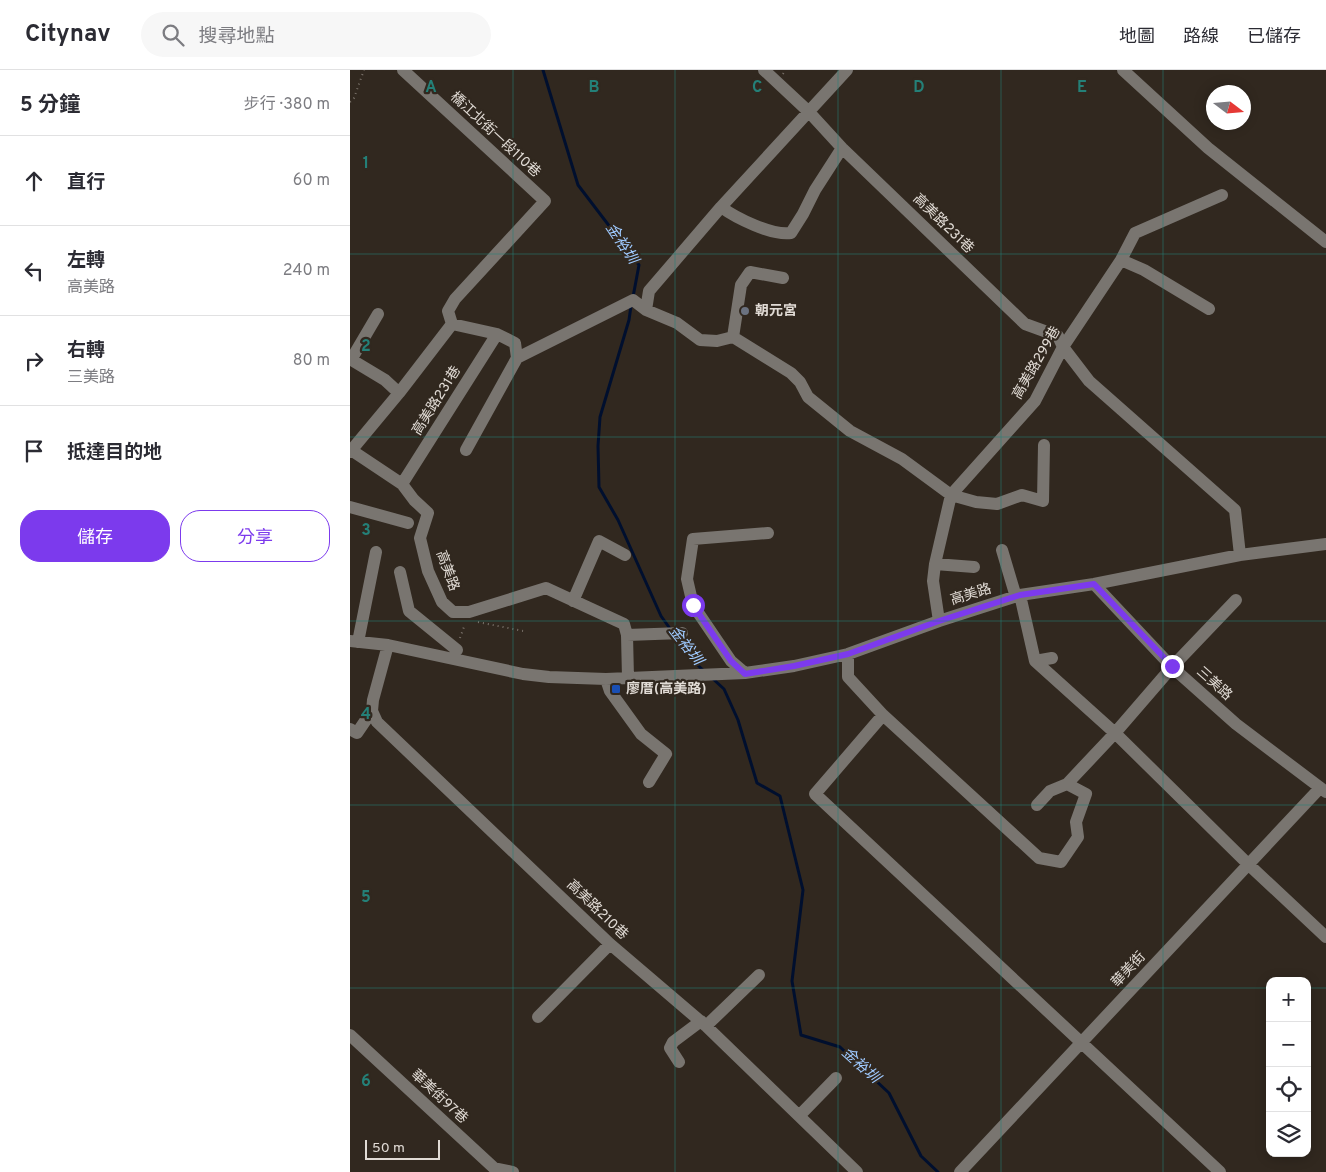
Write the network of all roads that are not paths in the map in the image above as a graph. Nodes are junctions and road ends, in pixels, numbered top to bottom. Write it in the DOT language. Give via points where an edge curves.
graph roads {
  1 [pos="403,70"];
  2 [pos="764,70"];
  3 [pos="847,70"];
  4 [pos="1126,71"];
  5 [pos="809,112"];
  6 [pos="842,148"];
  7 [pos="1222,195"];
  8 [pos="721,207"];
  9 [pos="1326,242"];
  10 [pos="1121,260"];
  11 [pos="783,278"];
  12 [pos="1209,309"];
  13 [pos="646,310"];
  14 [pos="378,314"];
  15 [pos="452,324"];
  16 [pos="497,334"];
  17 [pos="733,337"];
  18 [pos="1063,346"];
  19 [pos="517,358"];
  20 [pos="351,360"];
  21 [pos="399,393"];
  22 [pos="1044,445"];
  23 [pos="466,450"];
  24 [pos="350,451"];
  25 [pos="402,484"];
  26 [pos="951,495"];
  27 [pos="350,507"];
  28 [pos="408,523"];
  29 [pos="768,533"];
  30 [pos="1326,544"];
  31 [pos="1002,550"];
  32 [pos="376,552"];
  33 [pos="625,554"];
  34 [pos="1240,555"];
  35 [pos="935,564"];
  36 [pos="974,567"];
  37 [pos="400,572"];
  38 [pos="1094,584"];
  39 [pos="1018,596"];
  40 [pos="1236,600"];
  41 [pos="573,601"];
  42 [pos="939,621"];
  43 [pos="682,633"];
  44 [pos="627,635"];
  45 [pos="354,641"];
  46 [pos="388,646"];
  47 [pos="457,650"];
  48 [pos="848,654"];
  49 [pos="1052,658"];
  50 [pos="1036,661"];
  51 [pos="1172,666"];
  52 [pos="745,674"];
  53 [pos="628,678"];
  54 [pos="606,679"];
  55 [pos="372,712"];
  56 [pos="883,715"];
  57 [pos="350,729"];
  58 [pos="1114,733"];
  59 [pos="649,782"];
  60 [pos="1066,784"];
  61 [pos="1323,790"];
  62 [pos="1037,805"];
  63 [pos="1248,864"];
  64 [pos="1326,937"];
  65 [pos="610,944"];
  66 [pos="759,975"];
  67 [pos="538,1017"];
  68 [pos="703,1024"];
  69 [pos="350,1035"];
  70 [pos="1082,1042"];
  71 [pos="679,1062"];
  72 [pos="836,1078"];
  73 [pos="799,1116"];
  74 [pos="513,1172"];
  75 [pos="856,1172"];
  76 [pos="960,1172"];
  77 [pos="1220,1172"];
  1 -- 15 [label="street, 橋江北街一段110巷" via="545,201 455,299 448,311"];
  2 -- 5 [label="street, 高美路231巷"];
  3 -- 5 [label="street"];
  4 -- 9 [label="street" via="1208,148"];
  5 -- 6 [label="street, 高美路231巷"];
  5 -- 8 [label="street"];
  6 -- 8 [label="street" via="790,233 782,234 737,218"];
  6 -- 18 [label="street, 高美路231巷" via="1025,324 1058,336"];
  7 -- 10 [label="street, 高美路299巷" via="1135,233"];
  8 -- 13 [label="street" via="650,291"];
  10 -- 12 [label="street"];
  10 -- 18 [label="street, 高美路299巷"];
  11 -- 17 [label="street" via="750,272 742,285"];
  13 -- 17 [label="street" via="677,323 700,340 717,341"];
  13 -- 19 [label="street" via="632,300"];
  14 -- 20 [label="street"];
  15 -- 16 [label="street"];
  15 -- 21 [label="street"];
  16 -- 19 [label="street" via="515,343"];
  16 -- 25 [label="street, 高美路231巷"];
  17 -- 26 [label="street" via="791,373 808,397 850,430 902,459"];
  18 -- 26 [label="street, 高美路299巷" via="1035,401"];
  18 -- 34 [label="street, 高美路231巷" via="1089,381 1235,510"];
  19 -- 23 [label="street"];
  20 -- 21 [label="street" via="385,380"];
  21 -- 24 [label="street"];
  22 -- 26 [label="street" via="1043,500 1022,495 997,504"];
  24 -- 25 [label="street, 高美路"];
  25 -- 41 [label="street, 高美路" via="428,513 420,538 428,571 442,602 454,612 468,615 546,588"];
  26 -- 35 [label="street, 高美路299巷"];
  27 -- 28 [label="street"];
  29 -- 52 [label="street" via="692,539 687,580 693,605 731,661"];
  30 -- 34 [label="street, 高美路"];
  31 -- 39 [label="street"];
  32 -- 45 [label="street"];
  33 -- 41 [label="street" via="599,541"];
  34 -- 38 [label="street, 高美路"];
  35 -- 36 [label="street"];
  35 -- 42 [label="street, 高美路299巷" via="933,581"];
  37 -- 47 [label="street" via="409,611"];
  38 -- 39 [label="street, 高美路"];
  38 -- 51 [label="street, 三美路"];
  39 -- 42 [label="street, 高美路"];
  39 -- 50 [label="street"];
  40 -- 51 [label="street"];
  41 -- 44 [label="street" via="624,624"];
  42 -- 48 [label="street, 高美路"];
  43 -- 44 [label="street"];
  44 -- 53 [label="street"];
  45 -- 46 [label="street, 高美路"];
  46 -- 54 [label="street, 高美路" via="523,674"];
  46 -- 55 [label="street"];
  48 -- 52 [label="street, 高美路"];
  48 -- 56 [label="street" via="848,677"];
  49 -- 50 [label="street"];
  50 -- 58 [label="street"];
  51 -- 58 [label="street"];
  51 -- 61 [label="street, 三美路" via="1236,724"];
  52 -- 53 [label="street, 高美路"];
  53 -- 54 [label="street, 高美路"];
  54 -- 59 [label="street" via="610,692 641,734 666,754"];
  55 -- 57 [label="street" via="356,733"];
  55 -- 65 [label="street, 高美路210巷" via="377,722"];
  56 -- 60 [label="street" via="1038,858 1061,862 1078,837 1076,822 1086,794"];
  56 -- 70 [label="street" via="815,794"];
  58 -- 60 [label="street"];
  58 -- 63 [label="street"];
  60 -- 62 [label="street" via="1050,791"];
  61 -- 63 [label="street, 華美街"];
  63 -- 64 [label="street"];
  63 -- 70 [label="street, 華美街"];
  65 -- 67 [label="street"];
  65 -- 68 [label="street, 高美路210巷"];
  66 -- 68 [label="street"];
  68 -- 71 [label="street" via="673,1042 670,1048"];
  68 -- 73 [label="street, 高美路210巷"];
  69 -- 74 [label="street, 華美街97巷" via="494,1168"];
  70 -- 76 [label="street, 華美街"];
  70 -- 77 [label="street"];
  72 -- 73 [label="street"];
  73 -- 75 [label="street, 高美路210巷"];
}
